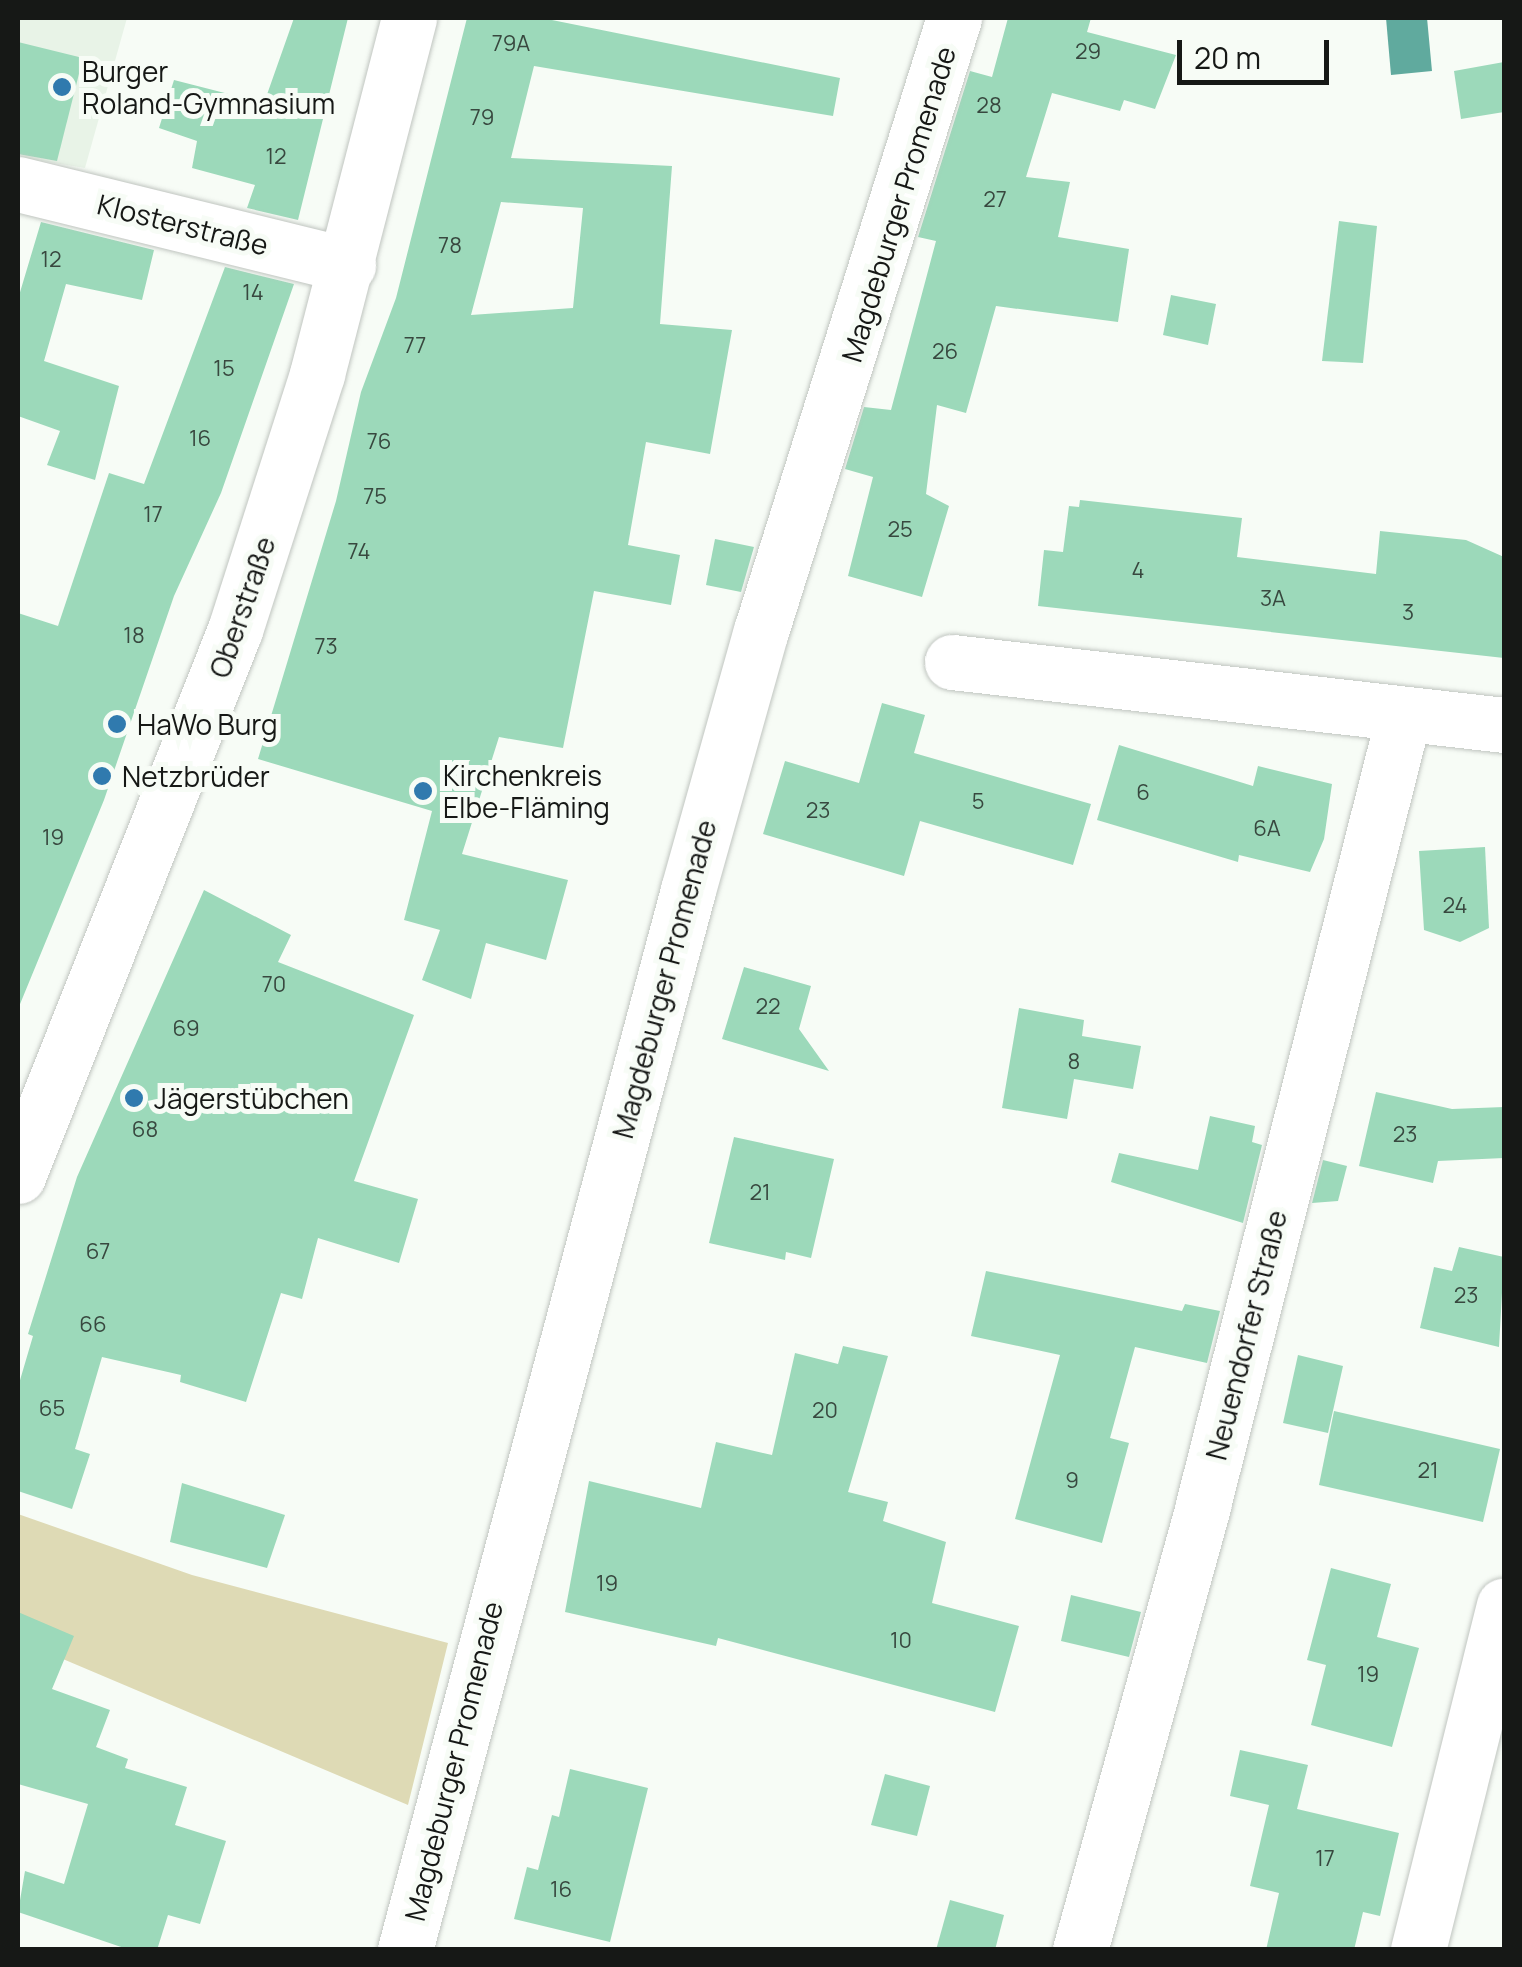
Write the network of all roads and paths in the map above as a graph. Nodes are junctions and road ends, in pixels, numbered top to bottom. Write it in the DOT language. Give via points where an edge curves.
graph roads {
  1 [pos="409,18"];
  2 [pos="954,18"];
  3 [pos="18,184"];
  4 [pos="348,265"];
  5 [pos="952,662"];
  6 [pos="1403,718"];
  7 [pos="1504,725"];
  8 [pos="18,1176"];
  9 [pos="1504,1606"];
  10 [pos="406,1950"];
  11 [pos="1080,1950"];
  12 [pos="1418,1950"];
  1 -- 4 [label="street, Oberstraße"];
  2 -- 10 [label="street, Magdeburger Promenade" via="714,798 529,1468"];
  3 -- 4 [label="street, Klosterstraße"];
  4 -- 8 [label="street, Oberstraße" via="227,654"];
  5 -- 6 [label="street"];
  6 -- 7 [label="street"];
  6 -- 11 [label="street, Neuendorfer Straße" via="1203,1505"];
  9 -- 12 [label="street"];
}
